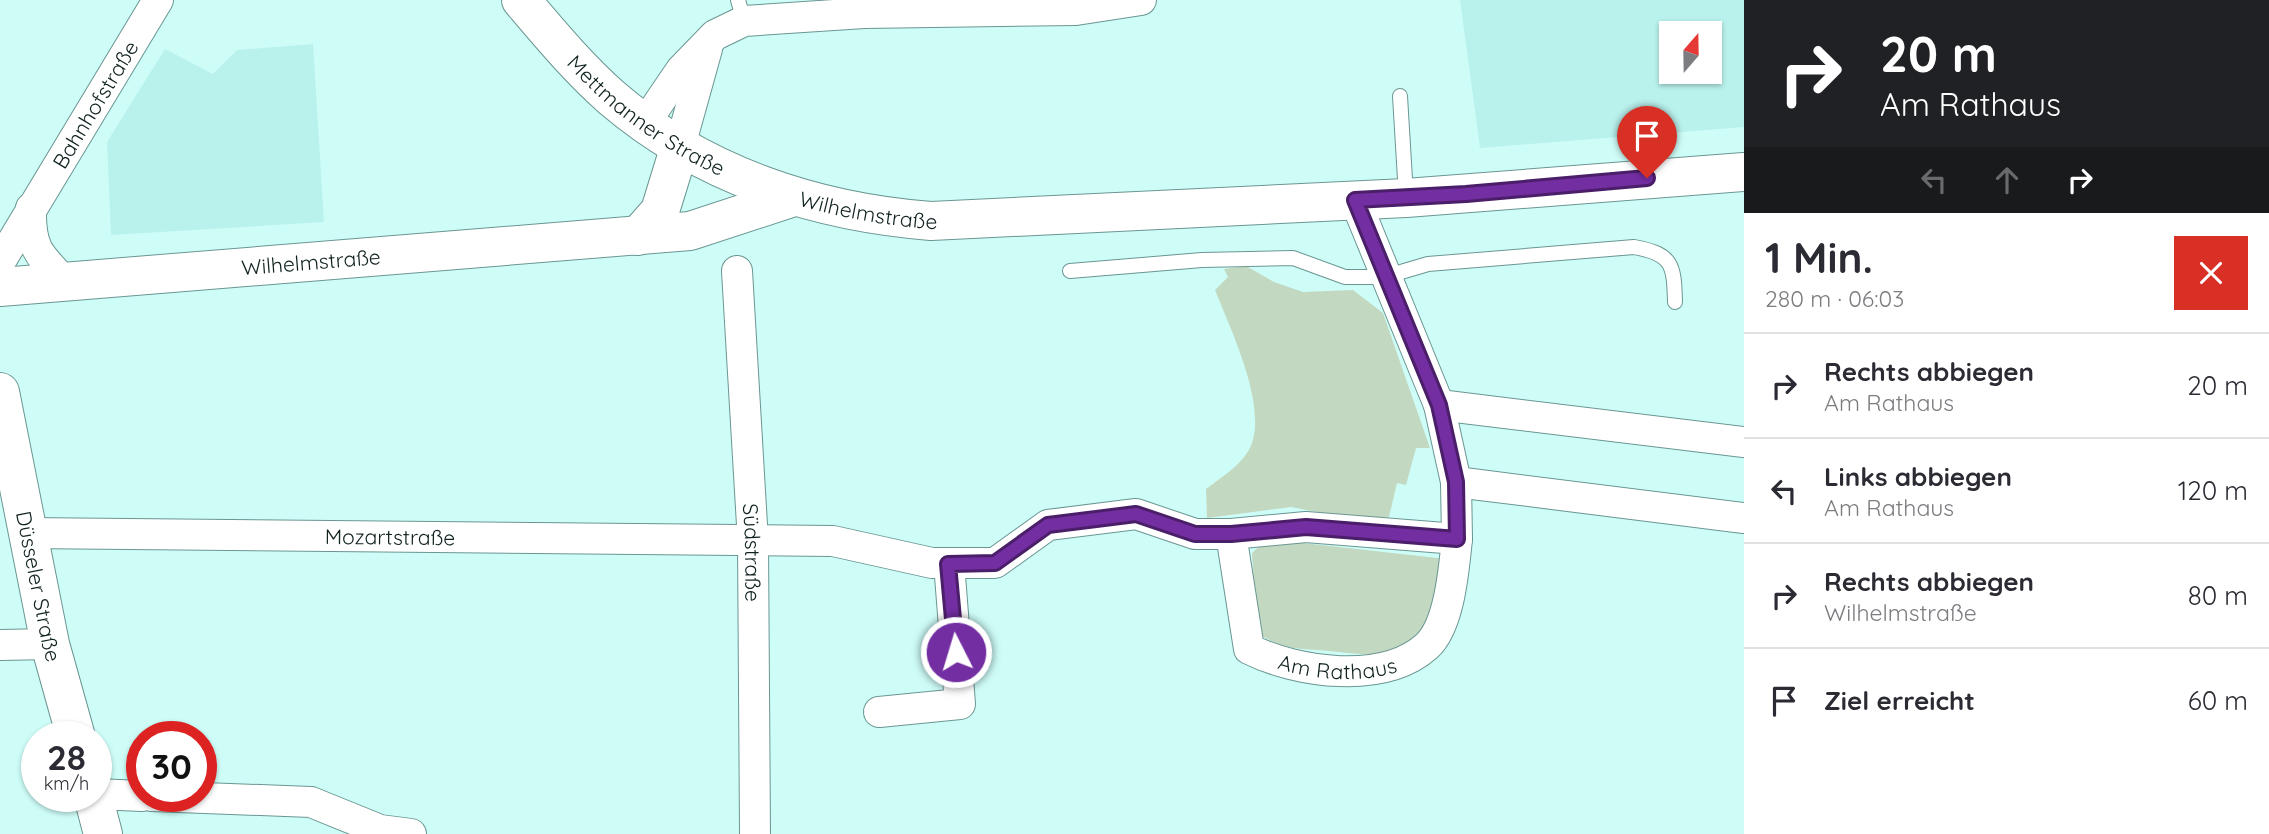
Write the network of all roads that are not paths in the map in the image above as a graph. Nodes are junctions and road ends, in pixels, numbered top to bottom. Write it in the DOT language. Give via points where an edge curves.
graph roads {
  1 [pos="158,0"];
  2 [pos="522,0"];
  3 [pos="1141,0"];
  4 [pos="741,10"];
  5 [pos="710,41"];
  6 [pos="1400,96"];
  7 [pos="645,123"];
  8 [pos="680,146"];
  9 [pos="1744,172"];
  10 [pos="794,197"];
  11 [pos="1406,198"];
  12 [pos="1355,200"];
  13 [pos="31,208"];
  14 [pos="638,236"];
  15 [pos="0,262"];
  16 [pos="737,271"];
  17 [pos="1070,271"];
  18 [pos="1384,277"];
  19 [pos="66,283"];
  20 [pos="0,287"];
  21 [pos="1675,302"];
  22 [pos="0,392"];
  23 [pos="1439,405"];
  24 [pos="1744,442"];
  25 [pos="1456,482"];
  26 [pos="1744,518"];
  27 [pos="26,533"];
  28 [pos="1231,534"];
  29 [pos="1457,539"];
  30 [pos="753,542"];
  31 [pos="948,564"];
  32 [pos="50,644"];
  33 [pos="0,645"];
  34 [pos="880,712"];
  35 [pos="72,721"];
  36 [pos="217,798"];
  37 [pos="98,812"];
  38 [pos="103,834"];
  39 [pos="411,834"];
  40 [pos="755,834"];
  1 -- 13 [label="street, Bahnhofstraße"];
  2 -- 7 [label="main road, Mettmanner Straße" via="571,59"];
  3 -- 4 [label="street" via="1076,10"];
  4 -- 5 [label="street"];
  5 -- 7 [label="street" via="681,70"];
  5 -- 8 [label="street"];
  6 -- 11 [label="lane"];
  7 -- 8 [label="main road, Mettmanner Straße"];
  8 -- 10 [label="main road, Mettmanner Straße"];
  8 -- 14 [label="main road" via="660,211"];
  9 -- 11 [label="main road, Wilhelmstraße"];
  10 -- 12 [label="main road, Wilhelmstraße" via="873,216 931,221"];
  10 -- 14 [label="main road, Wilhelmstraße" via="690,231"];
  11 -- 12 [label="main road, Wilhelmstraße"];
  12 -- 18 [label="street, Am Rathaus"];
  13 -- 15 [label="street, Bahnhofstraße"];
  13 -- 19 [label="street" via="30,234 36,251"];
  14 -- 19 [label="main road, Wilhelmstraße"];
  16 -- 30 [label="street, Südstraße"];
  17 -- 18 [label="lane" via="1293,258 1345,278"];
  18 -- 21 [label="lane" via="1428,264 1634,247 1657,251 1668,260"];
  18 -- 23 [label="street, Am Rathaus"];
  19 -- 20 [label="main road, Wilhelmstraße"];
  22 -- 27 [label="main road, Düsseler Straße"];
  23 -- 24 [label="street"];
  23 -- 25 [label="street, Am Rathaus"];
  25 -- 26 [label="street"];
  25 -- 29 [label="street, Am Rathaus"];
  27 -- 30 [label="street, Mozartstraße"];
  27 -- 32 [label="main road, Düsseler Straße"];
  28 -- 29 [label="street" via="1306,527"];
  28 -- 29 [label="street, Am Rathaus" via="1249,649 1273,661 1316,670 1394,667 1429,644 1451,597"];
  28 -- 31 [label="street" via="1195,534 1136,514 1048,525 995,563"];
  30 -- 31 [label="street" via="833,541"];
  30 -- 40 [label="street, Südstraße"];
  31 -- 34 [label="street" via="960,704"];
  32 -- 33 [label="street"];
  32 -- 35 [label="main road, Düsseler Straße"];
  36 -- 39 [label="street" via="311,802 380,830"];
  37 -- 38 [label="main road"];
}
